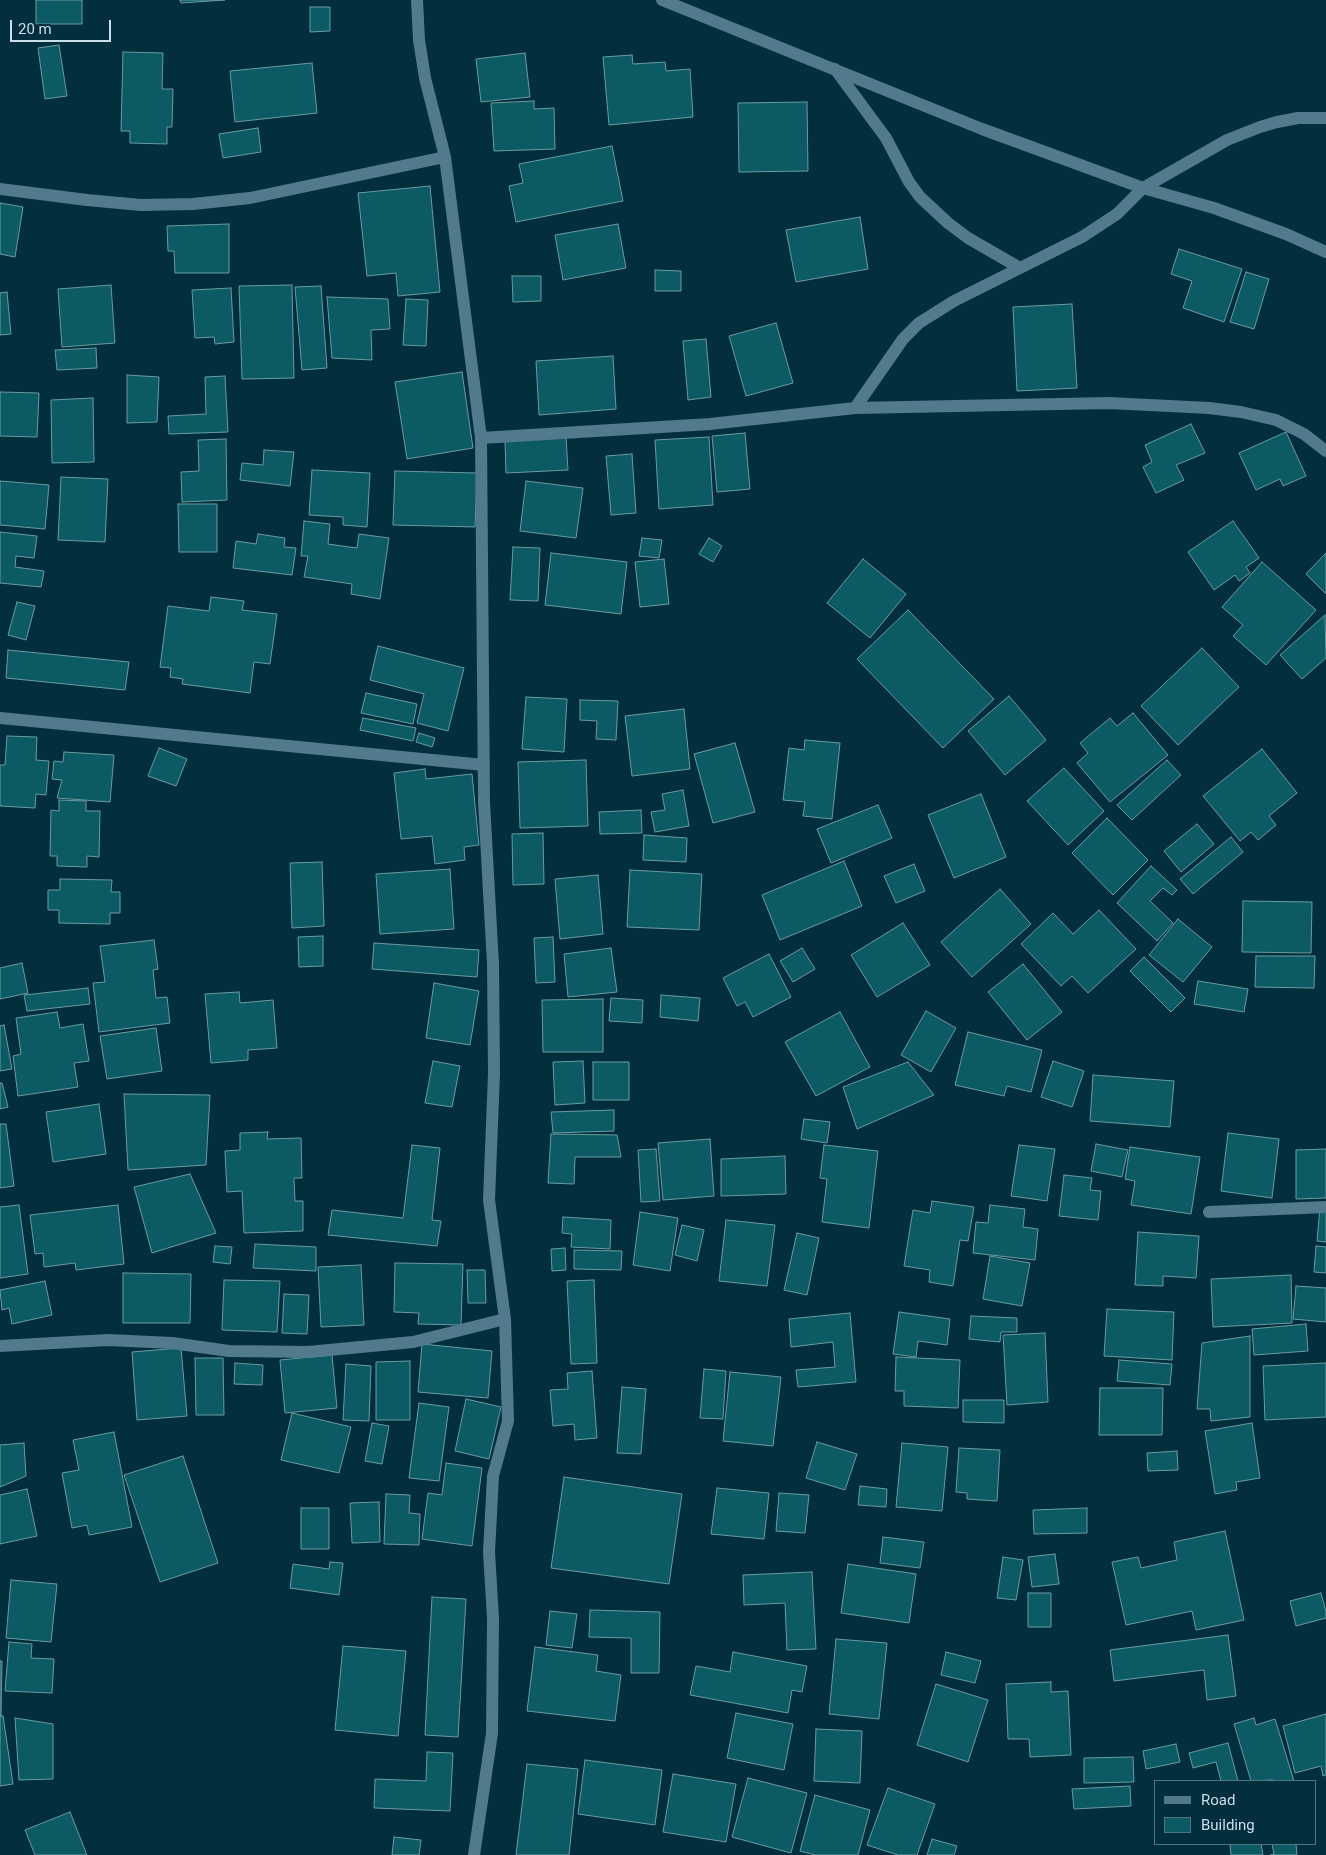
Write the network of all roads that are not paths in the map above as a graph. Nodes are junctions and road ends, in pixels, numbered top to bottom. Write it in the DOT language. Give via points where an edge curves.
graph roads {
  1 [pos="417,0"];
  2 [pos="662,0"];
  3 [pos="834,68"];
  4 [pos="1326,118"];
  5 [pos="445,157"];
  6 [pos="0,188"];
  7 [pos="1143,188"];
  8 [pos="1326,252"];
  9 [pos="1020,268"];
  10 [pos="854,408"];
  11 [pos="481,438"];
  12 [pos="1326,451"];
  13 [pos="0,718"];
  14 [pos="484,765"];
  15 [pos="1326,1207"];
  16 [pos="1209,1212"];
  17 [pos="505,1319"];
  18 [pos="0,1346"];
  19 [pos="474,1855"];
  1 -- 5 [label="street" via="425,78"];
  2 -- 3 [label="street"];
  3 -- 7 [label="street" via="982,129"];
  3 -- 9 [label="street" via="886,138 920,197 968,238"];
  4 -- 7 [label="street" via="1298,118 1260,127 1227,140"];
  5 -- 6 [label="street" via="250,198 193,204 141,205"];
  5 -- 11 [label="street"];
  7 -- 8 [label="street" via="1214,208"];
  7 -- 9 [label="street" via="1117,214 1082,237"];
  9 -- 10 [label="street" via="954,300 919,323 903,339"];
  10 -- 11 [label="street" via="710,424"];
  10 -- 12 [label="street" via="1109,403 1209,408 1276,420 1304,434"];
  11 -- 14 [label="street"];
  13 -- 14 [label="street"];
  14 -- 17 [label="street" via="493,964 494,1073 489,1200"];
  15 -- 16 [label="street"];
  17 -- 18 [label="street" via="413,1342 308,1352 229,1351 172,1343 108,1340"];
  17 -- 19 [label="street" via="508,1421 493,1476 489,1552 493,1618 492,1734"];
}
